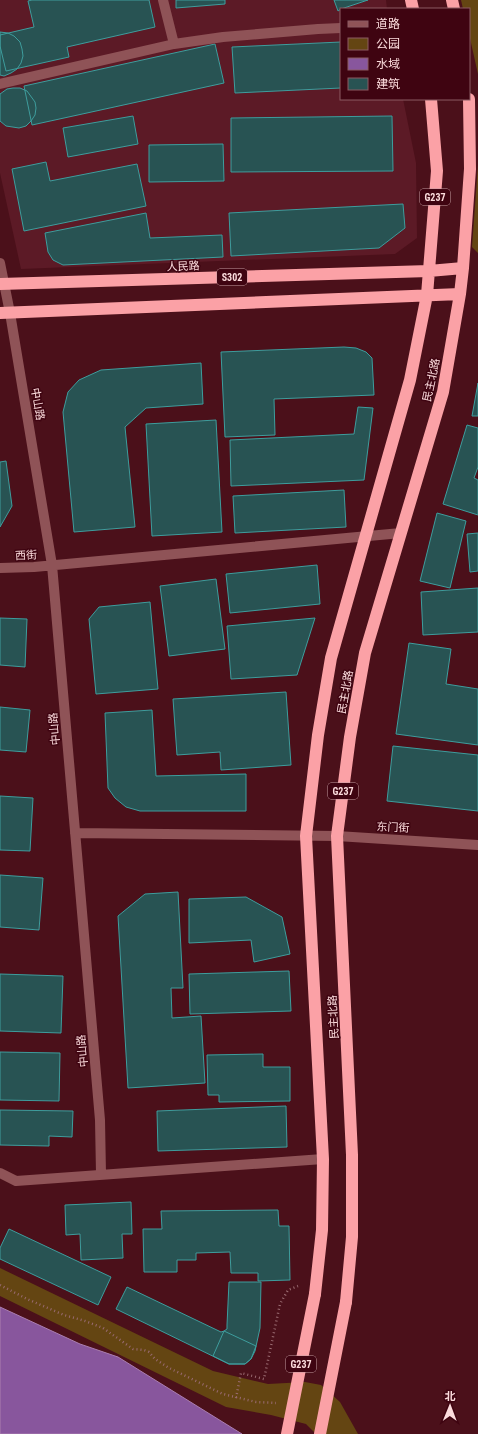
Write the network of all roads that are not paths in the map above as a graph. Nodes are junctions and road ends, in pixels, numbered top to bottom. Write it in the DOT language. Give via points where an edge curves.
graph roads {
  1 [pos="163,0"];
  2 [pos="340,28"];
  3 [pos="174,44"];
  4 [pos="0,84"];
  5 [pos="431,100"];
  6 [pos="469,100"];
  7 [pos="0,263"];
  8 [pos="463,268"];
  9 [pos="430,271"];
  10 [pos="2,284"];
  11 [pos="460,294"];
  12 [pos="427,295"];
  13 [pos="5,313"];
  14 [pos="401,533"];
  15 [pos="365,536"];
  16 [pos="52,565"];
  17 [pos="0,568"];
  18 [pos="75,833"];
  19 [pos="306,836"];
  20 [pos="337,836"];
  21 [pos="478,845"];
  22 [pos="323,1159"];
  23 [pos="0,1173"];
  24 [pos="101,1174"];
  25 [pos="287,1434"];
  26 [pos="320,1434"];
  1 -- 3 [label="street"];
  2 -- 3 [label="street" via="223,37"];
  3 -- 4 [label="street"];
  5 -- 9 [label="highway, 民主北路 / G237" via="437,171"];
  6 -- 8 [label="highway, 民主北路 / G237" via="470,168"];
  7 -- 10 [label="street, 中山路"];
  8 -- 9 [label="highway, 人民路 / S302"];
  8 -- 11 [label="highway, 民主北路 / G237"];
  9 -- 10 [label="highway, 人民路 / S302"];
  9 -- 12 [label="highway, 民主北路 / G237"];
  10 -- 13 [label="street, 中山路"];
  11 -- 12 [label="highway"];
  11 -- 14 [label="highway, 民主北路 / G237" via="443,392"];
  12 -- 13 [label="highway"];
  12 -- 15 [label="highway, 民主北路 / G237" via="410,380"];
  13 -- 16 [label="street, 中山路"];
  14 -- 15 [label="street, 西街"];
  14 -- 20 [label="highway, 民主北路 / G237" via="365,653 350,737"];
  15 -- 16 [label="street, 西街"];
  15 -- 19 [label="highway, 民主北路 / G237" via="331,658 318,735"];
  16 -- 17 [label="street, 西街"];
  16 -- 18 [label="street, 中山路"];
  18 -- 19 [label="street, 东门街"];
  18 -- 24 [label="street, 中山路" via="100,1120"];
  19 -- 20 [label="street, 东门街"];
  19 -- 22 [label="highway, 民主北路 / G237"];
  20 -- 21 [label="street, 东门街"];
  20 -- 26 [label="highway, 民主北路 / G237, bridge" via="352,1155 352,1237 346,1302"];
  22 -- 24 [label="street"];
  22 -- 25 [label="highway, 民主北路 / G237, bridge" via="322,1230 316,1290"];
  23 -- 24 [label="street" via="16,1181"];
}
